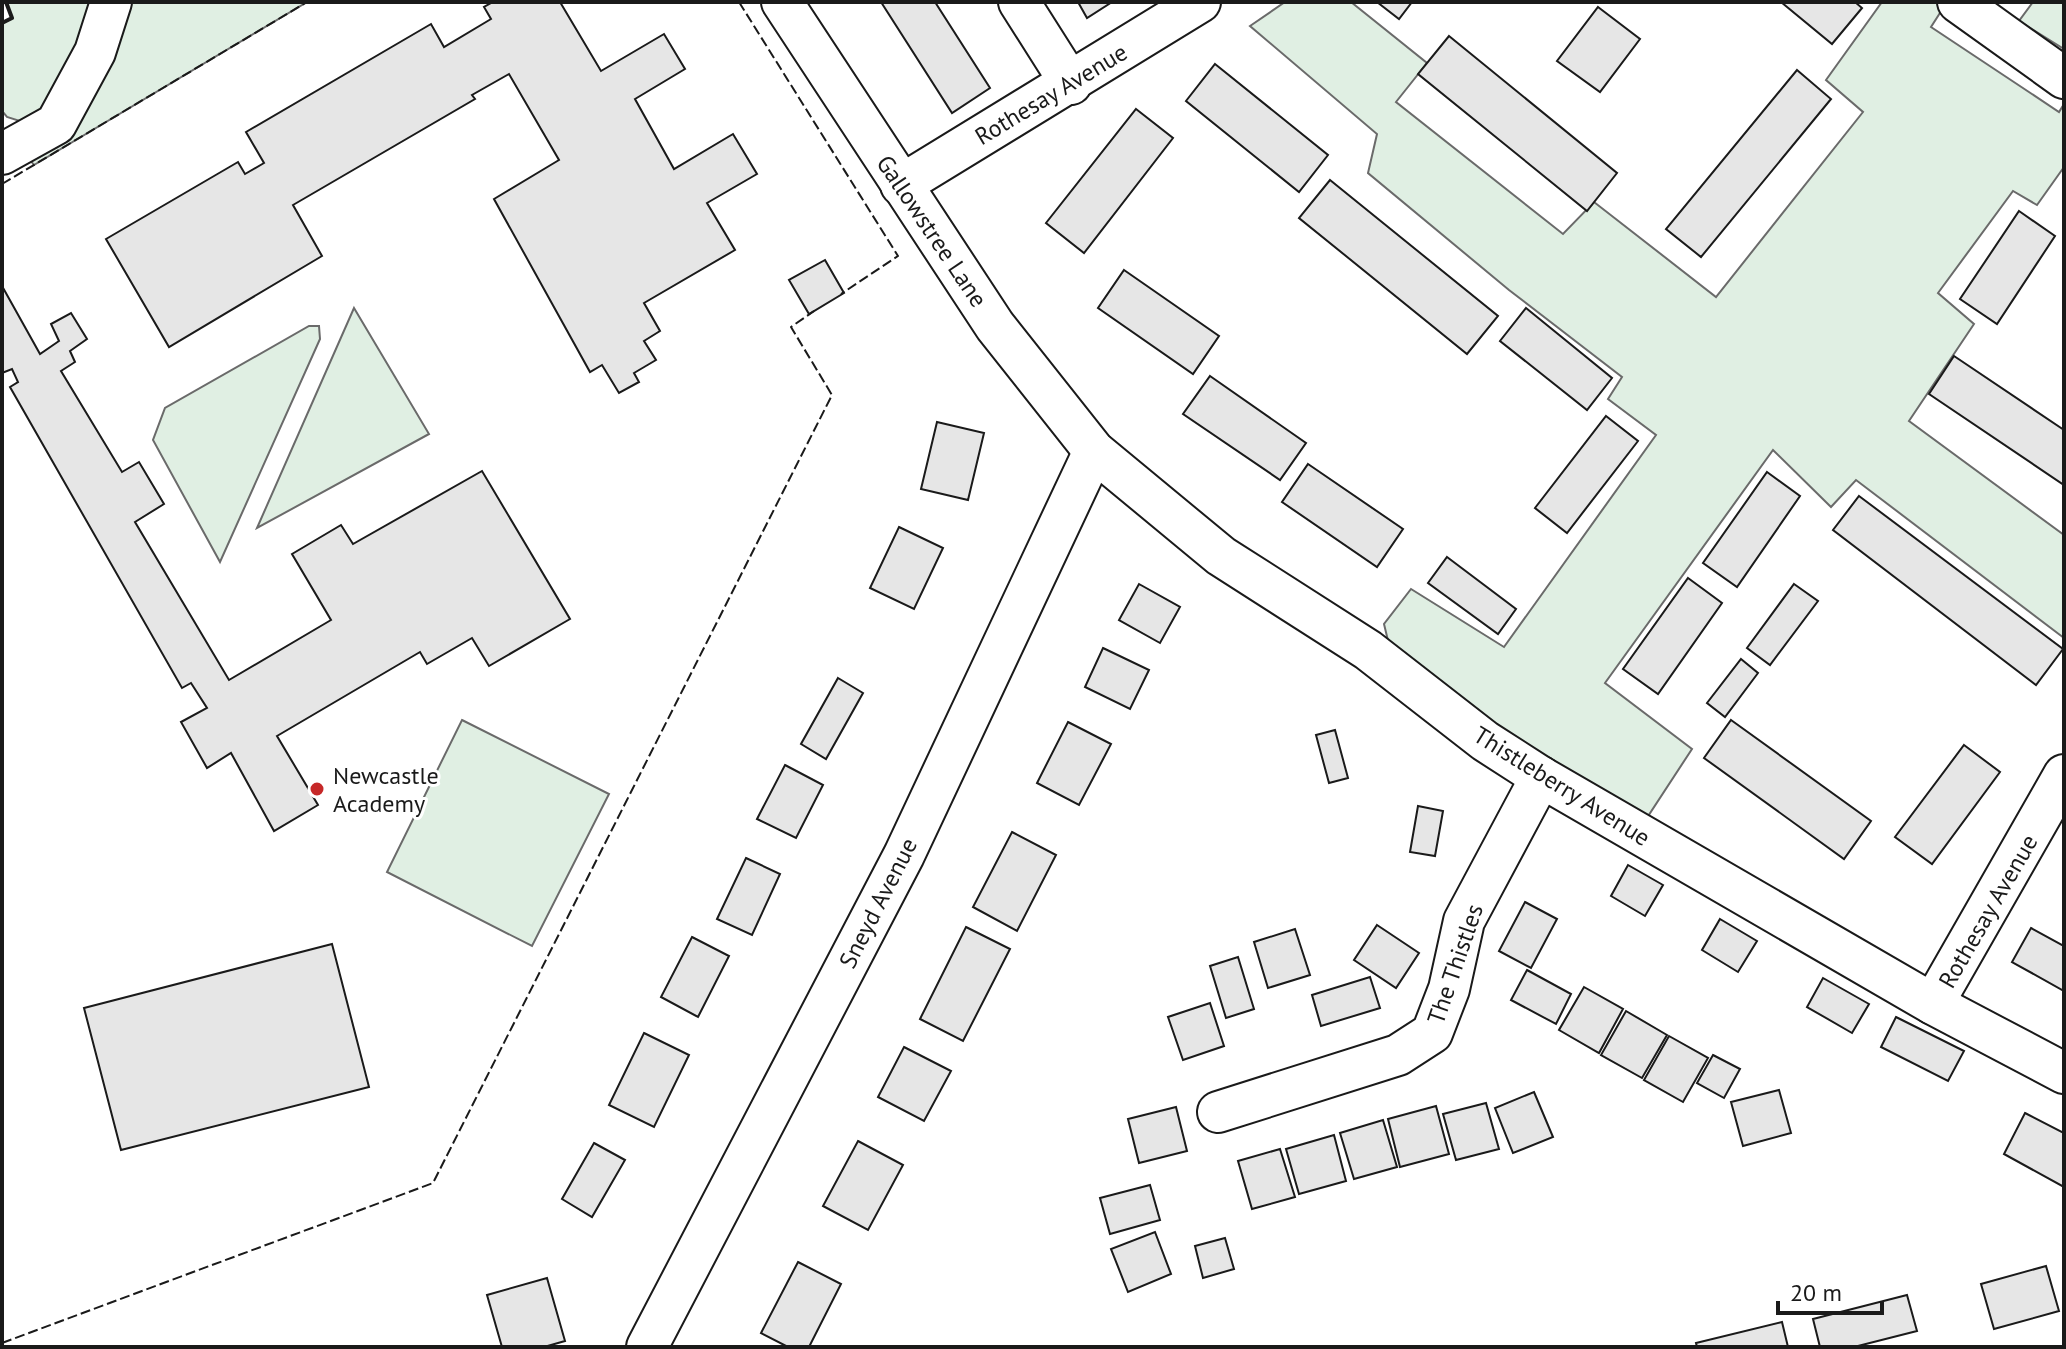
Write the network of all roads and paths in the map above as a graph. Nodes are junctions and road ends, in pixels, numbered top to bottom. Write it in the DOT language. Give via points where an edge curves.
graph roads {
  1 [pos="111,2"];
  2 [pos="782,2"];
  3 [pos="1019,2"];
  4 [pos="1200,2"];
  5 [pos="1958,2"];
  6 [pos="2064,78"];
  7 [pos="1071,84"];
  8 [pos="2,154"];
  9 [pos="901,185"];
  10 [pos="1094,451"];
  11 [pos="2064,775"];
  12 [pos="1541,777"];
  13 [pos="1933,1004"];
  14 [pos="2064,1073"];
  15 [pos="1218,1112"];
  16 [pos="647,1347"];
  1 -- 8 [label="street" via="95,52 56,124"];
  2 -- 9 [label="street, Gallowstree Lane"];
  3 -- 7 [label="street"];
  4 -- 7 [label="street, Rothesay Avenue"];
  5 -- 6 [label="street"];
  7 -- 9 [label="street, Rothesay Avenue"];
  9 -- 10 [label="street, Gallowstree Lane" via="995,326"];
  10 -- 12 [label="street, Thistleberry Avenue" via="1221,556 1368,650 1485,741"];
  10 -- 16 [label="street, Sneyd Avenue" via="904,855"];
  11 -- 13 [label="street, Rothesay Avenue"];
  12 -- 13 [label="street, Thistleberry Avenue"];
  12 -- 15 [label="street, The Thistles" via="1464,921 1449,989 1432,1033 1398,1055"];
  13 -- 14 [label="street, Thistleberry Avenue"];
}
